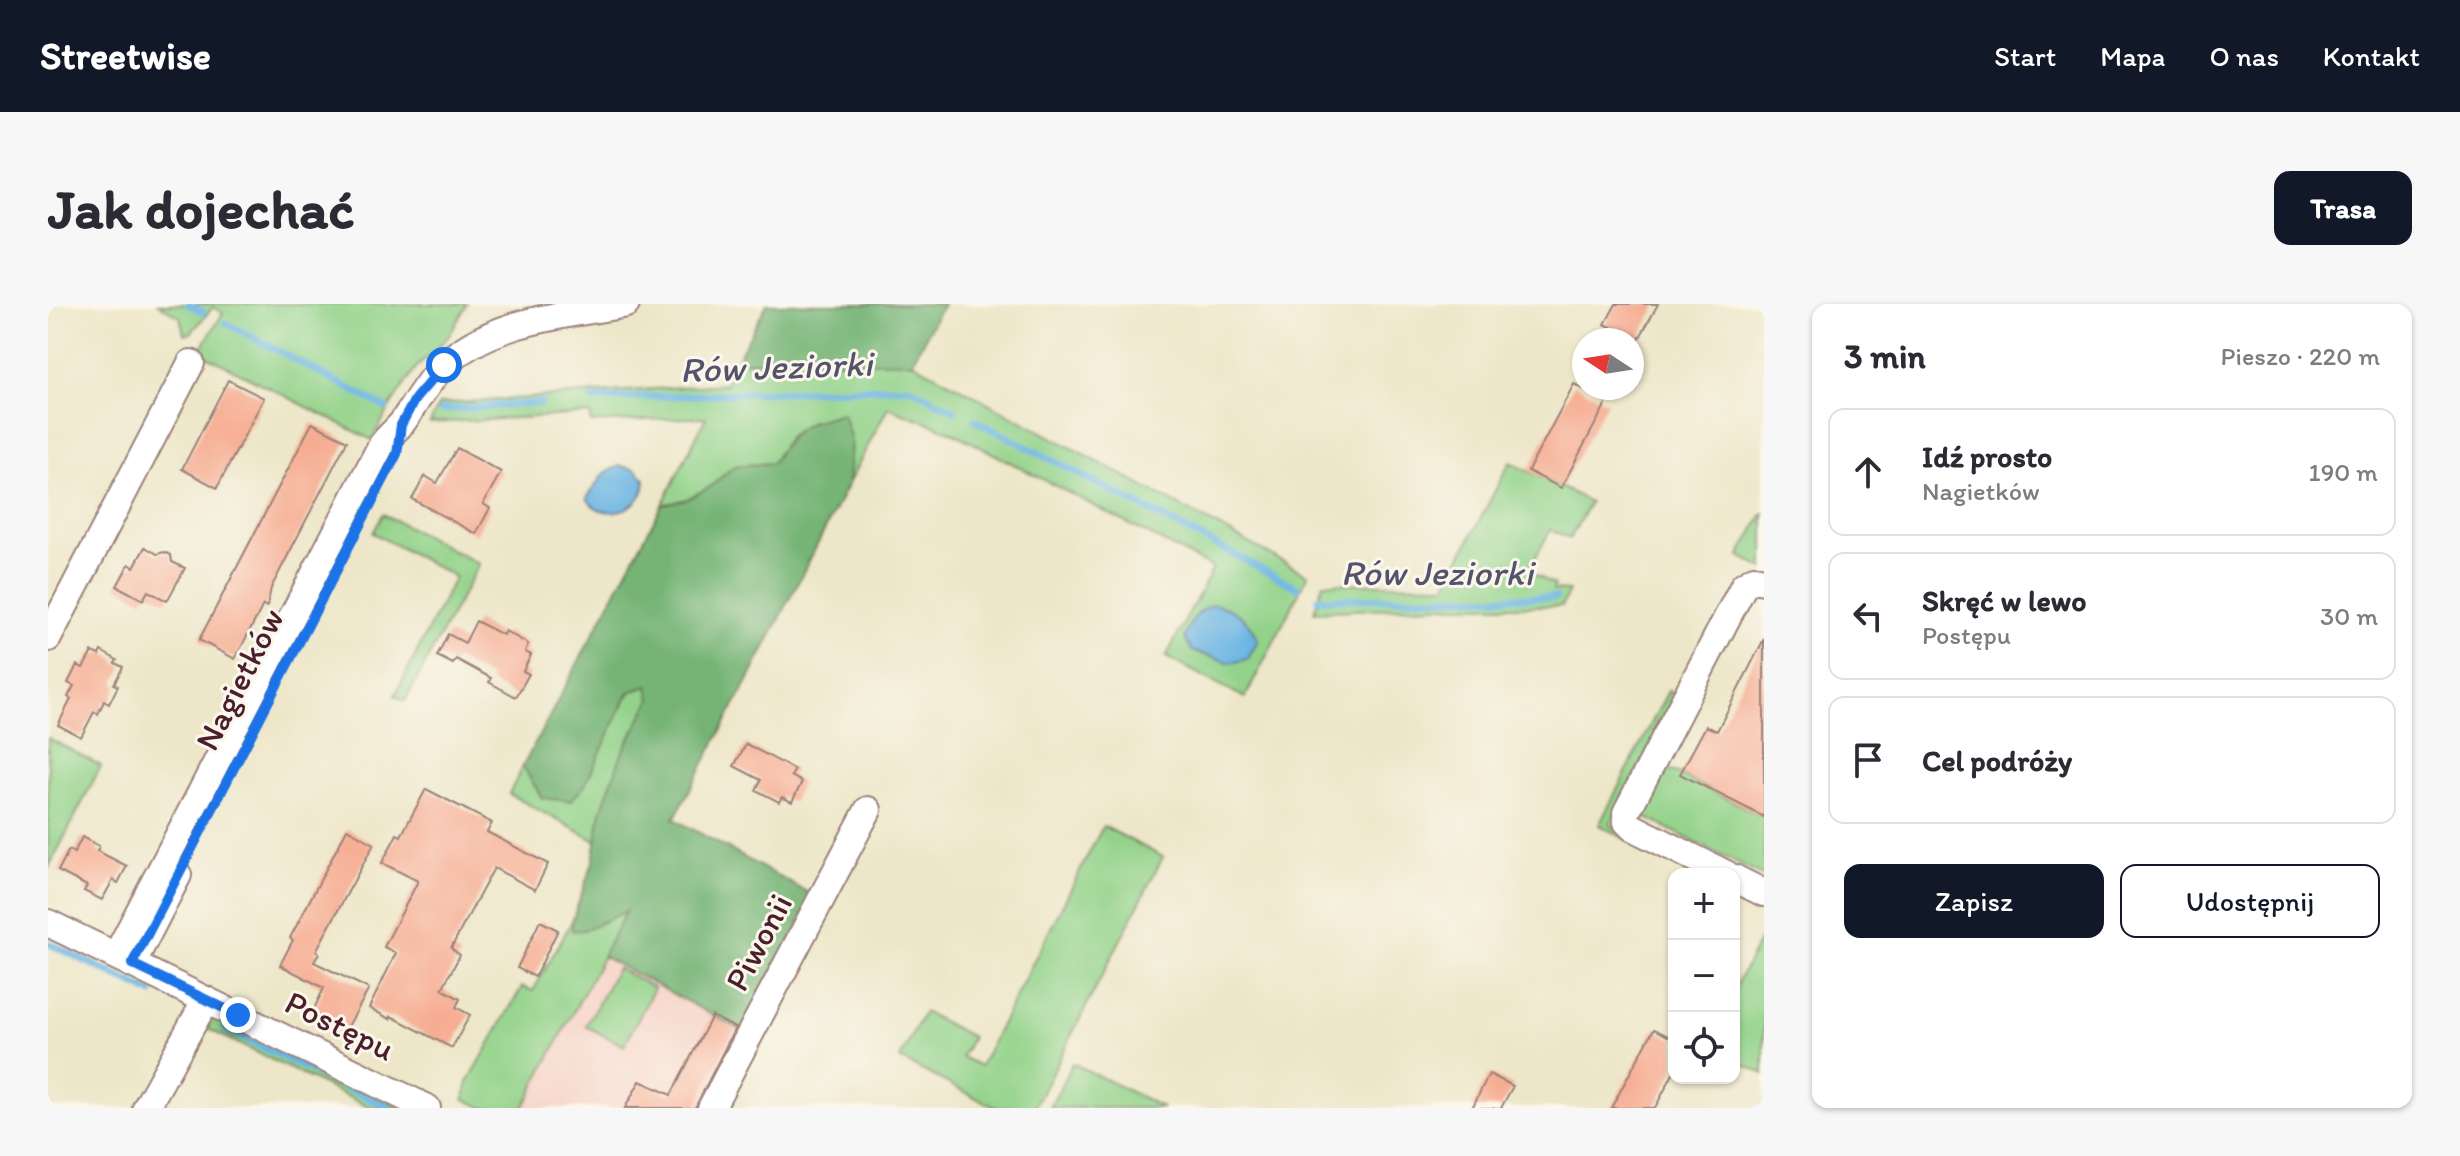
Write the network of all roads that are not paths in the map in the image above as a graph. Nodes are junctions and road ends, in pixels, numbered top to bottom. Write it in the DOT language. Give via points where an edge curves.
graph roads {
  1 [pos="626,304"];
  2 [pos="191,363"];
  3 [pos="1764,581"];
  4 [pos="48,638"];
  5 [pos="868,810"];
  6 [pos="1714,868"];
  7 [pos="1740,881"];
  8 [pos="1764,893"];
  9 [pos="48,923"];
  10 [pos="124,960"];
  11 [pos="206,1000"];
  12 [pos="146,1108"];
  13 [pos="427,1108"];
  14 [pos="711,1108"];
  1 -- 10 [label="street, Nagietków" via="525,323 475,342 430,380 381,446"];
  2 -- 4 [label="street"];
  3 -- 6 [label="street" via="1744,585 1626,813 1632,827"];
  5 -- 14 [label="street, Piwonii"];
  7 -- 8 [label="street"];
  9 -- 10 [label="street, Postępu"];
  10 -- 11 [label="street, Postępu"];
  11 -- 12 [label="street"];
  11 -- 13 [label="street, Postępu"];
}
